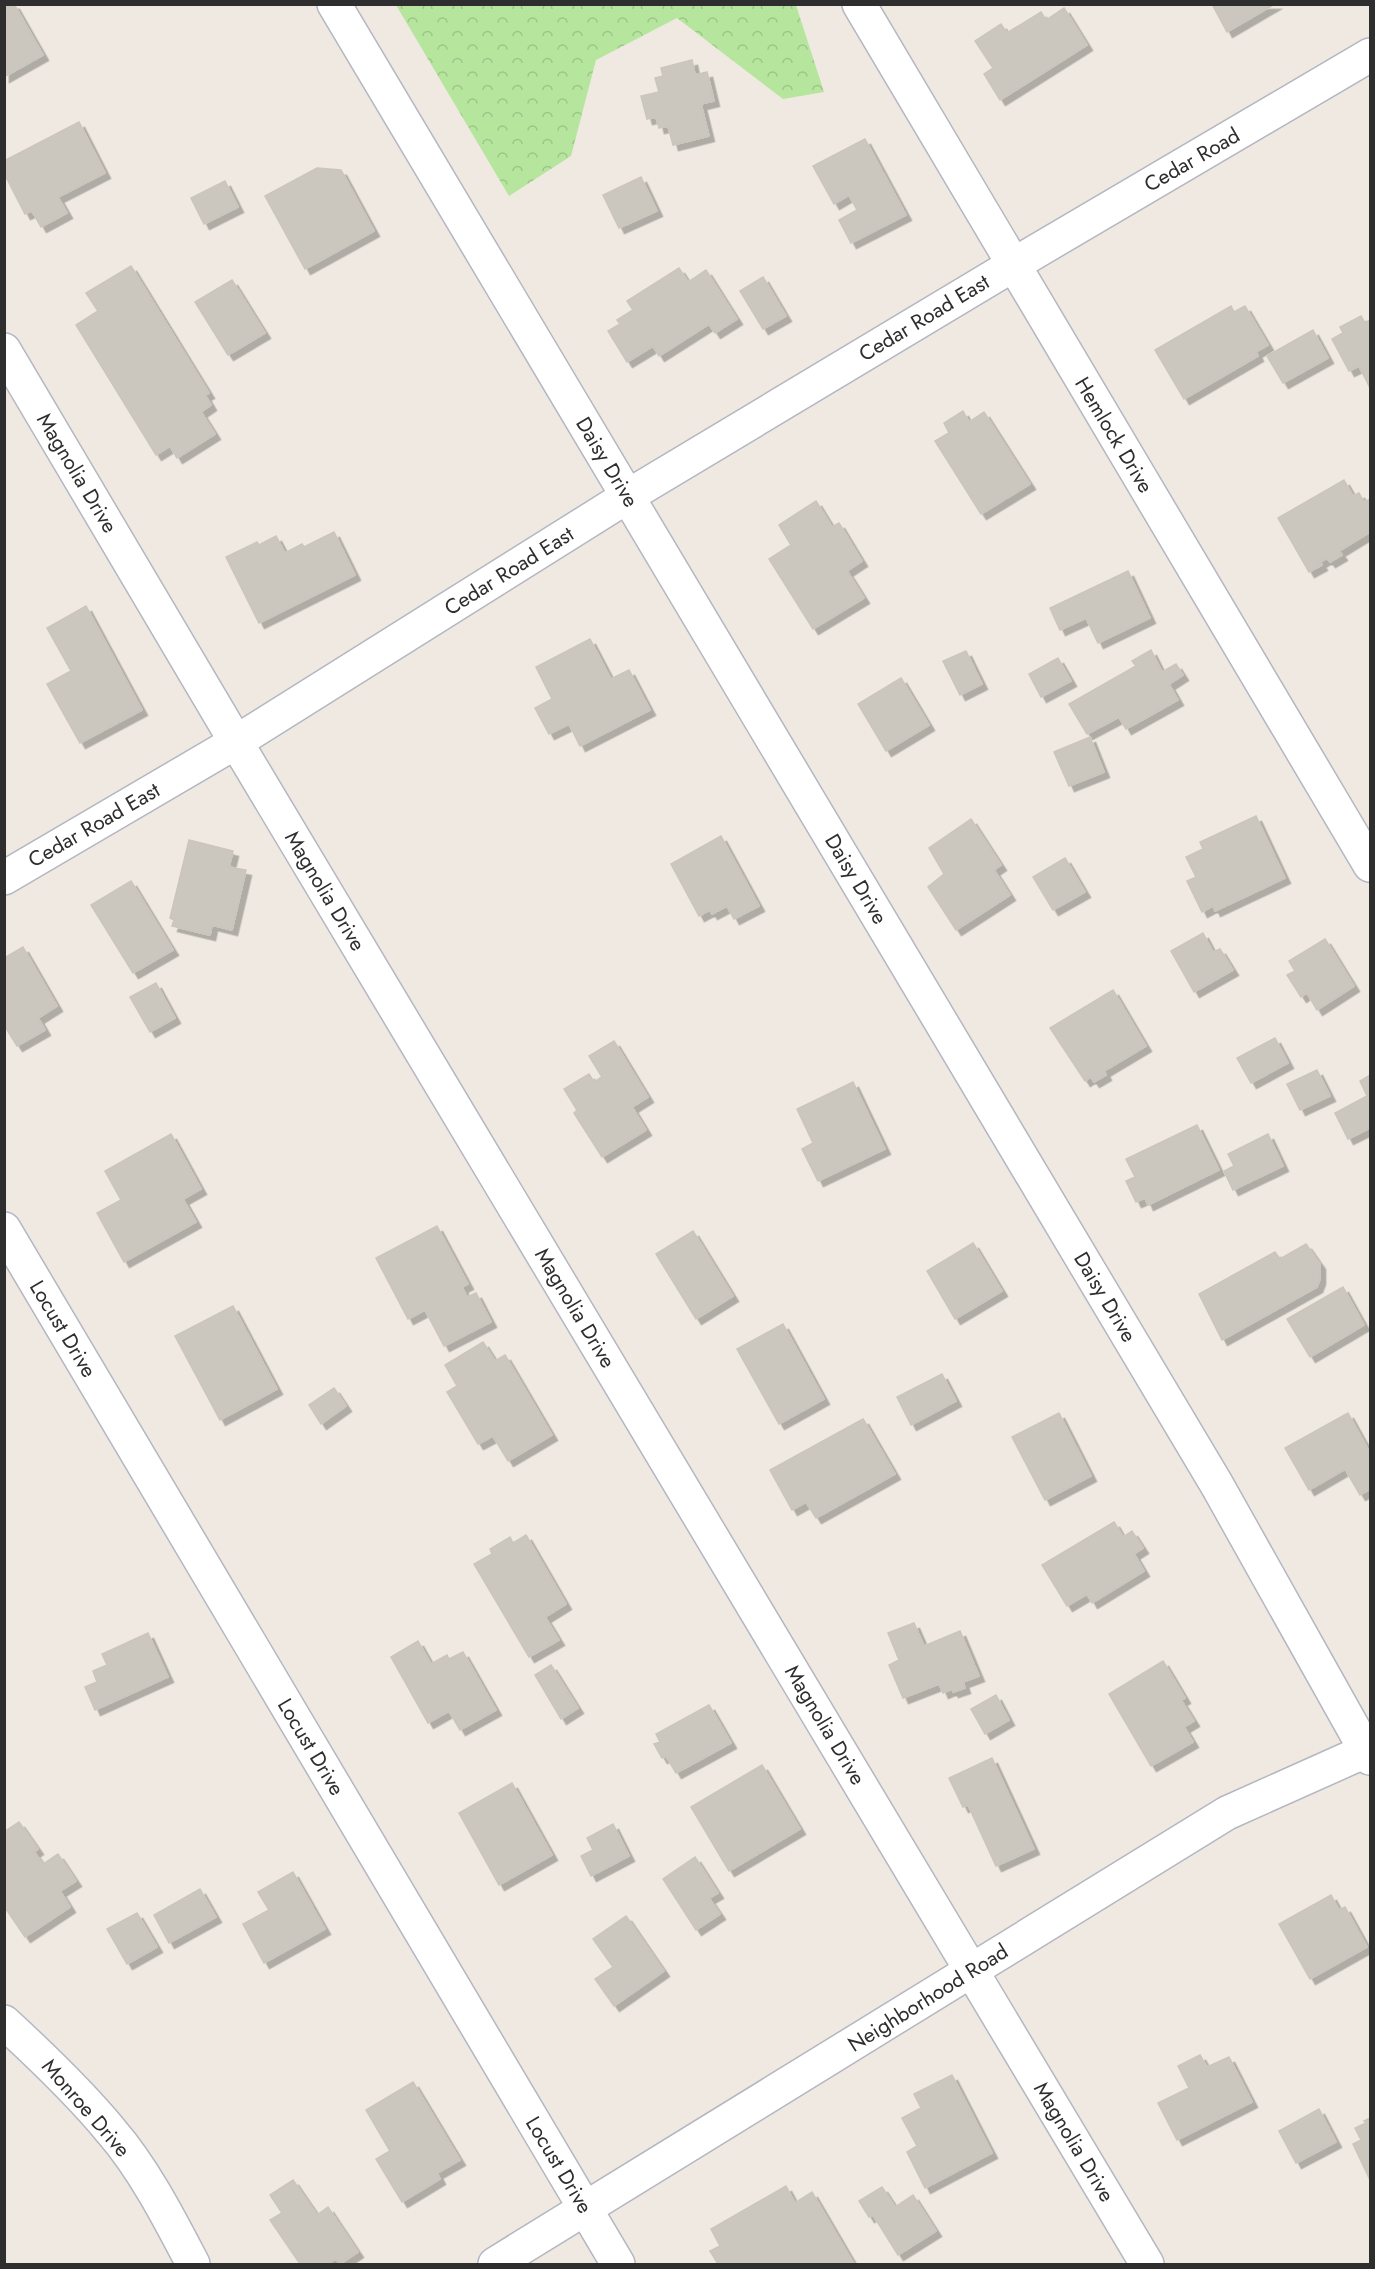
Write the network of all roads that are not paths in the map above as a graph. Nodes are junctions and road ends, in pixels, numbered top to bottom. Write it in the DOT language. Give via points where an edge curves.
graph roads {
  1 [pos="334,4"];
  2 [pos="859,4"];
  3 [pos="1371,55"];
  4 [pos="1013,265"];
  5 [pos="4,350"];
  6 [pos="628,496"];
  7 [pos="236,742"];
  8 [pos="1371,865"];
  9 [pos="4,878"];
  10 [pos="4,1229"];
  11 [pos="1369,1753"];
  12 [pos="972,1970"];
  13 [pos="4,2022"];
  14 [pos="585,2210"];
  15 [pos="193,2265"];
  16 [pos="495,2265"];
  17 [pos="618,2265"];
  18 [pos="1147,2265"];
  1 -- 6 [label="street, Daisy Drive"];
  2 -- 4 [label="street, Hemlock Drive"];
  3 -- 4 [label="street, Cedar Road"];
  4 -- 6 [label="street, Cedar Road East"];
  4 -- 8 [label="street, Hemlock Drive"];
  5 -- 7 [label="street, Magnolia Drive"];
  6 -- 7 [label="street, Cedar Road East"];
  6 -- 11 [label="street, Daisy Drive" via="1217,1485"];
  7 -- 9 [label="street, Cedar Road East"];
  7 -- 12 [label="street, Magnolia Drive"];
  10 -- 14 [label="street, Locust Drive"];
  11 -- 12 [label="street, Neighborhood Road" via="1227,1813"];
  12 -- 14 [label="street, Neighborhood Road"];
  12 -- 18 [label="street, Magnolia Drive"];
  13 -- 15 [label="street, Monroe Drive" via="112,2132 162,2204"];
  14 -- 16 [label="street, Neighborhood Road"];
  14 -- 17 [label="street, Locust Drive"];
}
